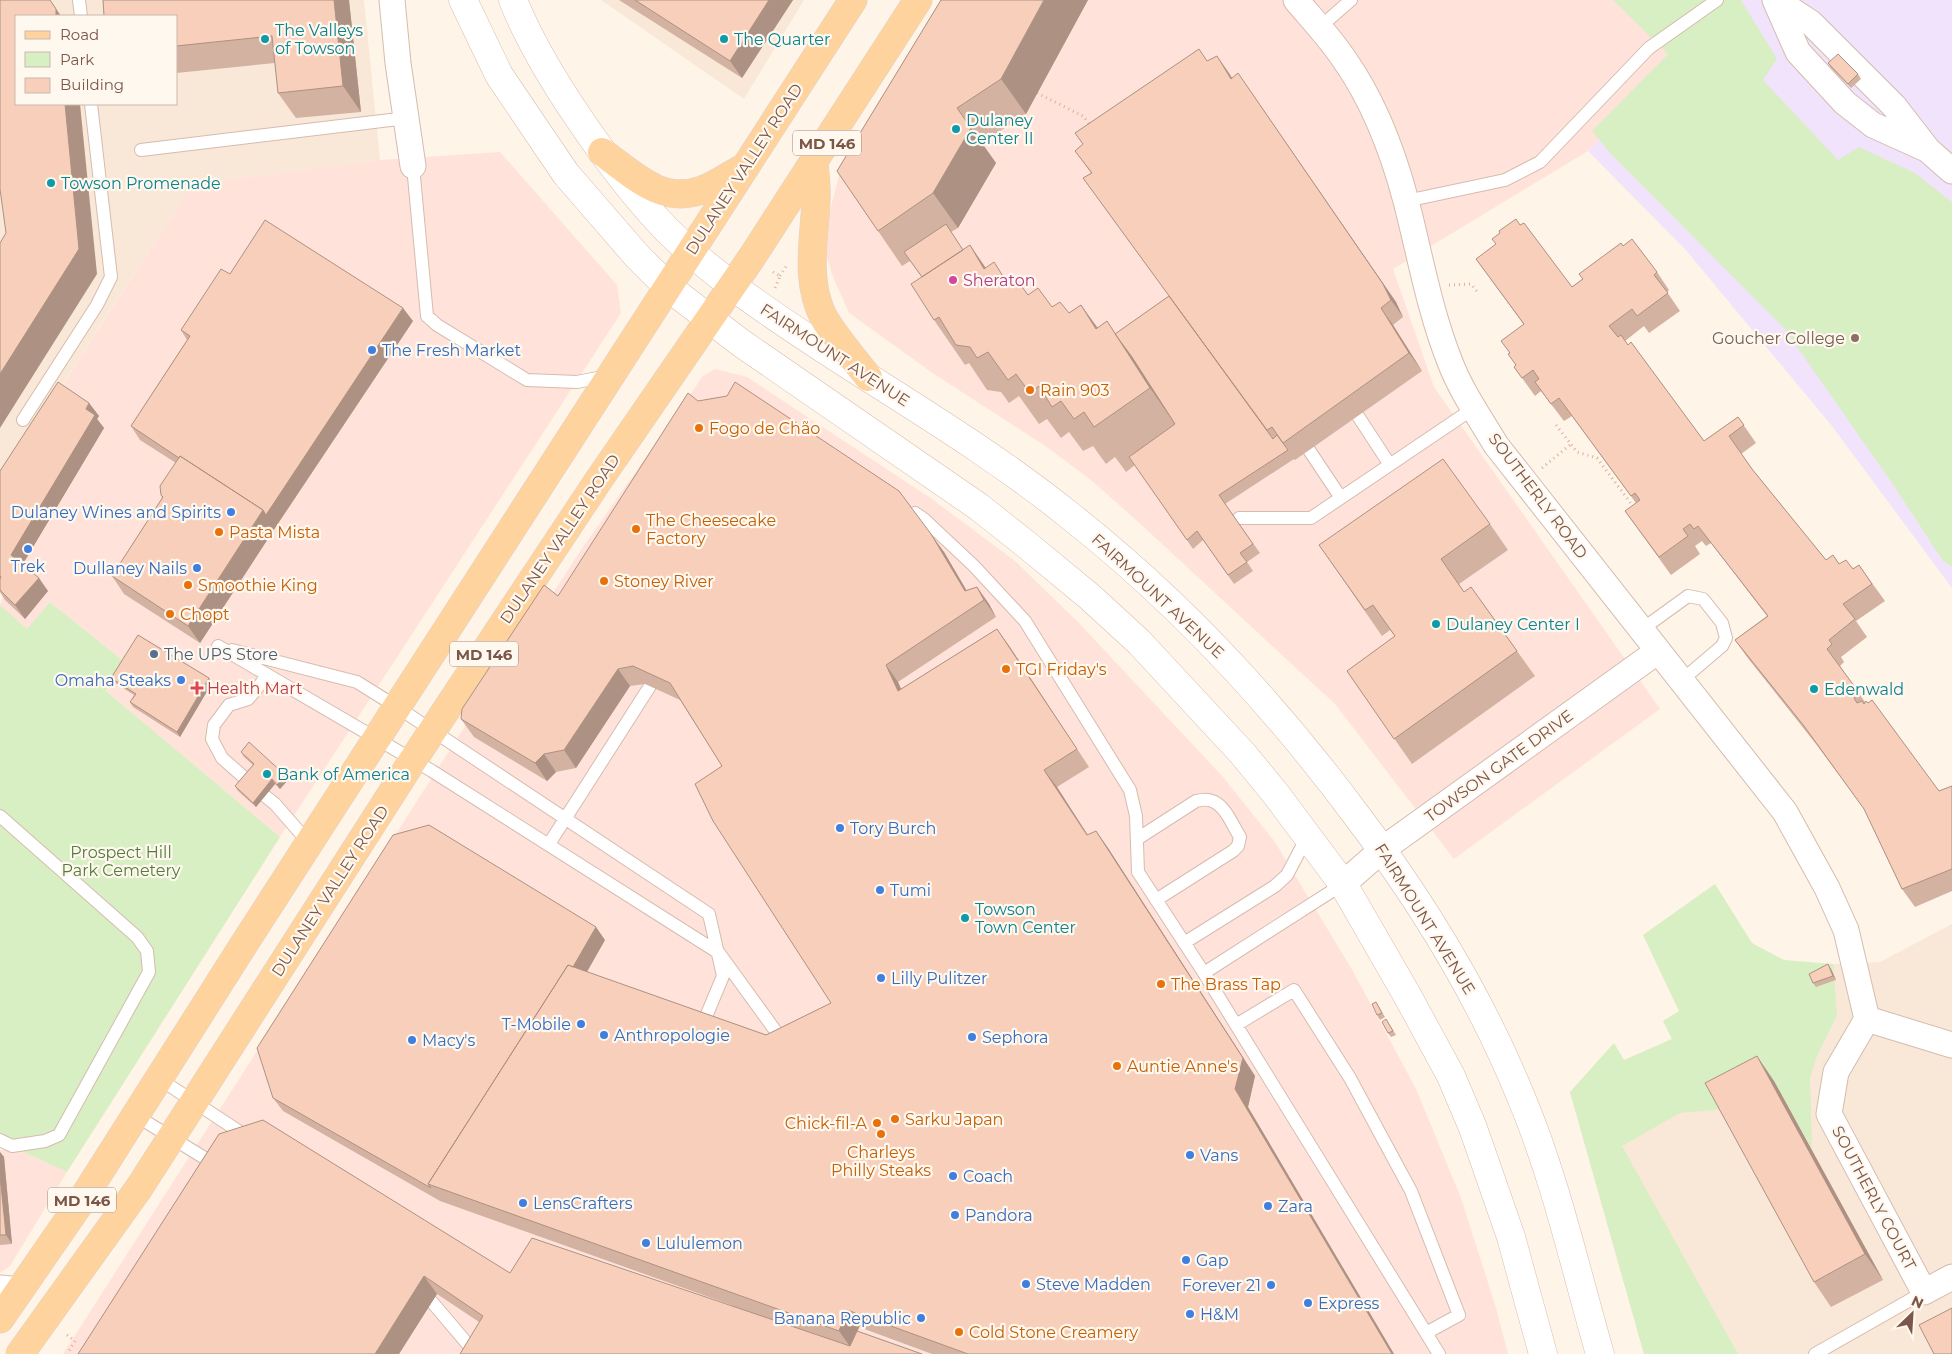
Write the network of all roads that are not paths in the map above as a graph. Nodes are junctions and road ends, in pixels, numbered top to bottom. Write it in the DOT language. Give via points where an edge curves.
graph roads {
  1 [pos="79,0"];
  2 [pos="392,0"];
  3 [pos="463,0"];
  4 [pos="513,0"];
  5 [pos="853,0"];
  6 [pos="918,0"];
  7 [pos="1296,0"];
  8 [pos="1351,0"];
  9 [pos="1717,0"];
  10 [pos="1776,0"];
  11 [pos="81,15"];
  12 [pos="1320,27"];
  13 [pos="91,105"];
  14 [pos="406,118"];
  15 [pos="141,150"];
  16 [pos="1928,150"];
  17 [pos="602,152"];
  18 [pos="814,162"];
  19 [pos="413,166"];
  20 [pos="746,166"];
  21 [pos="1952,171"];
  22 [pos="1406,202"];
  23 [pos="691,252"];
  24 [pos="733,285"];
  25 [pos="668,286"];
  26 [pos="709,319"];
  27 [pos="611,375"];
  28 [pos="868,377"];
  29 [pos="1474,408"];
  30 [pos="1358,416"];
  31 [pos="23,420"];
  32 [pos="1309,450"];
  33 [pos="1390,466"];
  34 [pos="1341,498"];
  35 [pos="915,513"];
  36 [pos="1238,518"];
  37 [pos="1641,630"];
  38 [pos="1658,651"];
  39 [pos="268,675"];
  40 [pos="1682,680"];
  41 [pos="650,686"];
  42 [pos="397,707"];
  43 [pos="433,731"];
  44 [pos="377,738"];
  45 [pos="413,760"];
  46 [pos="247,780"];
  47 [pos="265,796"];
  48 [pos="0,816"];
  49 [pos="566,818"];
  50 [pos="1308,835"];
  51 [pos="1137,839"];
  52 [pos="309,843"];
  53 [pos="549,844"];
  54 [pos="1382,850"];
  55 [pos="1343,884"];
  56 [pos="1156,900"];
  57 [pos="1184,943"];
  58 [pos="719,953"];
  59 [pos="1204,974"];
  60 [pos="1867,1019"];
  61 [pos="1236,1025"];
  62 [pos="702,1026"];
  63 [pos="1952,1045"];
  64 [pos="788,1048"];
  65 [pos="158,1078"];
  66 [pos="194,1103"];
  67 [pos="135,1115"];
  68 [pos="172,1138"];
  69 [pos="0,1140"];
  70 [pos="253,1141"];
  71 [pos="211,1162"];
  72 [pos="1952,1277"];
  73 [pos="11,1289"];
  74 [pos="1924,1292"];
  75 [pos="432,1302"];
  76 [pos="0,1319"];
  77 [pos="1426,1333"];
  78 [pos="20,1354"];
  79 [pos="476,1354"];
  80 [pos="1439,1354"];
  81 [pos="1543,1354"];
  82 [pos="1600,1354"];
  83 [pos="1815,1354"];
  1 -- 11 [label="lane"];
  2 -- 14 [label="street"];
  3 -- 25 [label="main road" via="499,75 566,174"];
  4 -- 17 [label="main road, FAIRMOUNT AVENUE" via="560,91"];
  5 -- 20 [label="main road, DULANEY VALLEY ROAD / MD 146"];
  6 -- 18 [label="main road, DULANEY VALLEY ROAD / MD 146"];
  7 -- 12 [label="street, SOUTHERLY ROAD"];
  8 -- 12 [label="lane"];
  9 -- 22 [label="lane" via="1649,48 1540,162 1505,180"];
  10 -- 16 [label="street" via="1816,28 1894,106"];
  10 -- 16 [label="street" via="1798,52 1845,103 1873,125"];
  12 -- 22 [label="street, SOUTHERLY ROAD" via="1364,93 1382,131"];
  13 -- 31 [label="lane" via="111,277 97,305"];
  14 -- 15 [label="lane"];
  14 -- 19 [label="street"];
  16 -- 21 [label="street"];
  17 -- 20 [label="main road" via="655,190 673,195 704,190"];
  17 -- 23 [label="main road, FAIRMOUNT AVENUE" via="667,229"];
  18 -- 24 [label="main road, DULANEY VALLEY ROAD / MD 146"];
  18 -- 28 [label="main road" via="817,199 812,272 816,295 824,318"];
  19 -- 27 [label="lane" via="427,316 527,380 577,382"];
  20 -- 23 [label="main road, DULANEY VALLEY ROAD / MD 146"];
  22 -- 29 [label="street, SOUTHERLY ROAD" via="1432,314 1451,364"];
  23 -- 24 [label="main road, FAIRMOUNT AVENUE"];
  23 -- 25 [label="main road, DULANEY VALLEY ROAD / MD 146"];
  24 -- 26 [label="main road, DULANEY VALLEY ROAD / MD 146"];
  24 -- 28 [label="main road, FAIRMOUNT AVENUE" via="763,309"];
  25 -- 26 [label="main road"];
  25 -- 27 [label="main road, DULANEY VALLEY ROAD / MD 146"];
  26 -- 43 [label="main road, DULANEY VALLEY ROAD / MD 146"];
  26 -- 50 [label="main road" via="979,507 1090,597 1171,675 1242,754"];
  27 -- 42 [label="main road, DULANEY VALLEY ROAD / MD 146"];
  28 -- 54 [label="main road, FAIRMOUNT AVENUE" via="1026,482 1121,558 1259,695"];
  29 -- 33 [label="lane"];
  29 -- 37 [label="street, SOUTHERLY ROAD" via="1496,445"];
  30 -- 33 [label="lane"];
  32 -- 34 [label="lane"];
  33 -- 34 [label="lane"];
  34 -- 36 [label="lane" via="1311,518"];
  35 -- 51 [label="lane" via="974,566 1025,621 1130,790"];
  37 -- 38 [label="street, SOUTHERLY ROAD"];
  37 -- 40 [label="lane" via="1688,596 1703,599 1722,623 1726,638 1722,646"];
  38 -- 40 [label="street, SOUTHERLY ROAD"];
  38 -- 54 [label="street, TOWSON GATE DRIVE"];
  39 -- 42 [label="lane" via="218,646 357,682"];
  39 -- 44 [label="lane"];
  39 -- 46 [label="lane" via="248,699 230,705 214,725 212,739 222,758"];
  40 -- 60 [label="street, SOUTHERLY ROAD" via="1785,812 1827,888 1846,930"];
  41 -- 49 [label="lane"];
  42 -- 43 [label="lane"];
  42 -- 44 [label="main road, DULANEY VALLEY ROAD / MD 146"];
  43 -- 45 [label="main road, DULANEY VALLEY ROAD / MD 146"];
  43 -- 49 [label="lane"];
  44 -- 45 [label="lane"];
  44 -- 52 [label="main road, DULANEY VALLEY ROAD / MD 146"];
  45 -- 53 [label="lane"];
  45 -- 66 [label="main road, DULANEY VALLEY ROAD / MD 146"];
  47 -- 52 [label="lane"];
  48 -- 69 [label="lane" via="137,937 147,951 149,972 59,1135 45,1141 12,1146"];
  49 -- 53 [label="lane"];
  49 -- 58 [label="lane" via="709,914"];
  50 -- 55 [label="main road"];
  50 -- 57 [label="lane" via="1287,874 1275,886"];
  51 -- 56 [label="lane" via="1138,872"];
  51 -- 56 [label="lane" via="1202,800 1213,800 1224,810 1240,837 1233,851"];
  52 -- 65 [label="main road, DULANEY VALLEY ROAD / MD 146"];
  53 -- 58 [label="lane"];
  54 -- 55 [label="street, TOWSON GATE DRIVE"];
  54 -- 82 [label="main road, FAIRMOUNT AVENUE" via="1424,912 1473,995 1522,1098 1565,1226"];
  55 -- 59 [label="lane"];
  55 -- 81 [label="main road" via="1444,1064 1474,1128 1511,1237"];
  56 -- 57 [label="lane"];
  57 -- 59 [label="lane"];
  58 -- 62 [label="lane" via="723,976"];
  58 -- 64 [label="lane"];
  59 -- 61 [label="lane"];
  60 -- 63 [label="street"];
  60 -- 74 [label="street, SOUTHERLY COURT" via="1836,1072 1830,1114"];
  61 -- 77 [label="lane"];
  61 -- 77 [label="lane" via="1294,990 1350,1078 1412,1191 1459,1315"];
  65 -- 66 [label="lane"];
  65 -- 67 [label="main road, DULANEY VALLEY ROAD / MD 146"];
  66 -- 68 [label="main road, DULANEY VALLEY ROAD / MD 146"];
  66 -- 70 [label="lane"];
  67 -- 68 [label="lane"];
  67 -- 73 [label="main road, DULANEY VALLEY ROAD / MD 146" via="78,1206"];
  68 -- 71 [label="lane"];
  68 -- 78 [label="main road, DULANEY VALLEY ROAD / MD 146"];
  72 -- 74 [label="street"];
  73 -- 76 [label="main road, DULANEY VALLEY ROAD / MD 146"];
  74 -- 83 [label="lane"];
  75 -- 79 [label="lane"];
  77 -- 80 [label="lane"];
}
